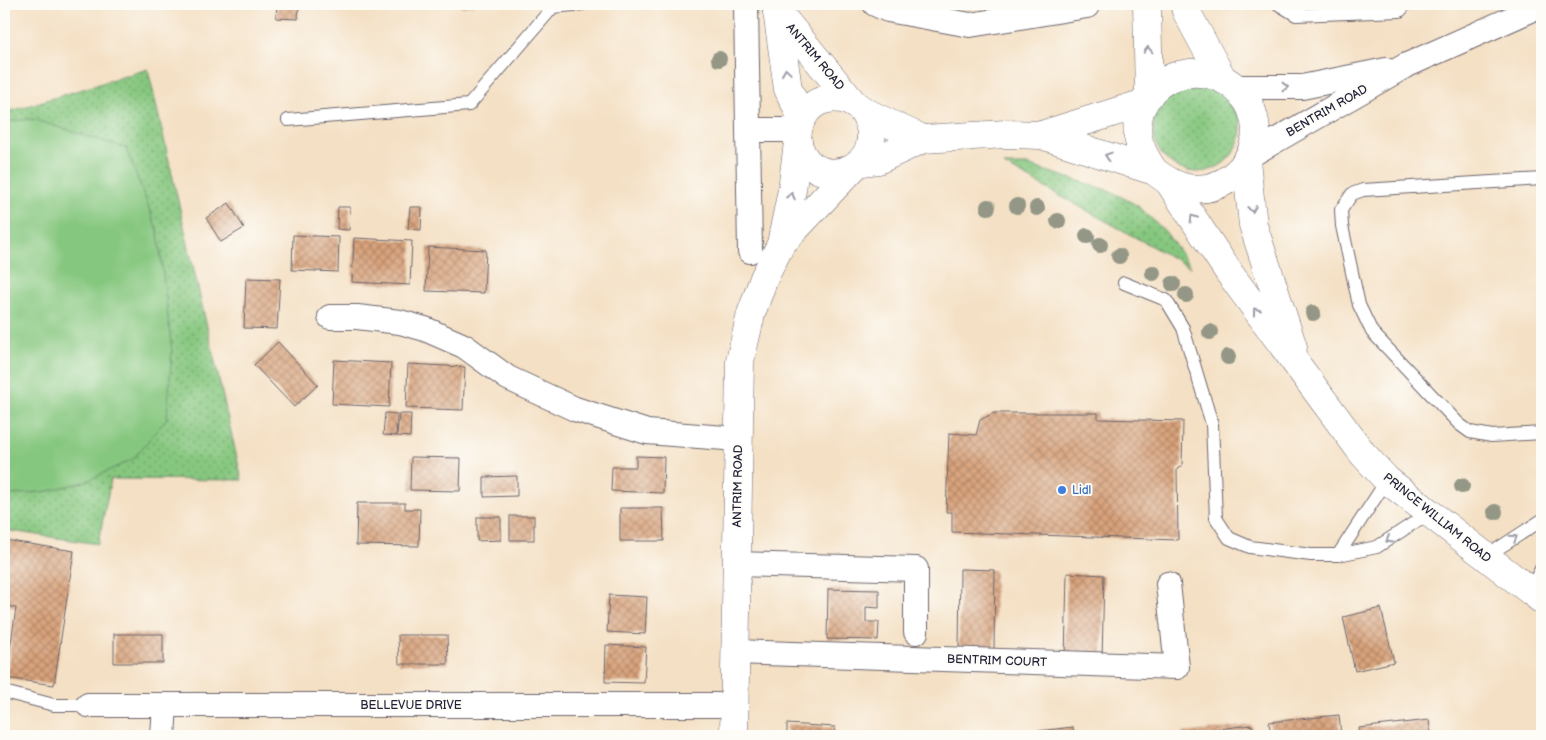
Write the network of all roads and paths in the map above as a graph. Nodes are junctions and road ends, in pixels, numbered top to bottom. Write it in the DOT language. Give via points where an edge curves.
graph roads {
  1 [pos="583,4"];
  2 [pos="746,4"];
  3 [pos="875,4"];
  4 [pos="1147,4"];
  5 [pos="1184,4"];
  6 [pos="1278,4"];
  7 [pos="1406,4"];
  8 [pos="1516,4"];
  9 [pos="1542,5"];
  10 [pos="1087,6"];
  11 [pos="776,8"];
  12 [pos="1488,30"];
  13 [pos="1405,66"];
  14 [pos="1229,82"];
  15 [pos="1146,99"];
  16 [pos="858,106"];
  17 [pos="288,120"];
  18 [pos="748,130"];
  19 [pos="799,130"];
  20 [pos="1041,135"];
  21 [pos="923,139"];
  22 [pos="1248,158"];
  23 [pos="857,165"];
  24 [pos="1162,177"];
  25 [pos="1542,179"];
  26 [pos="781,244"];
  27 [pos="750,251"];
  28 [pos="1124,283"];
  29 [pos="330,318"];
  30 [pos="1305,379"];
  31 [pos="1542,433"];
  32 [pos="738,439"];
  33 [pos="1387,480"];
  34 [pos="1429,513"];
  35 [pos="1542,520"];
  36 [pos="1338,555"];
  37 [pos="1485,557"];
  38 [pos="737,564"];
  39 [pos="1542,567"];
  40 [pos="1168,584"];
  41 [pos="1536,595"];
  42 [pos="916,632"];
  43 [pos="735,652"];
  44 [pos="4,692"];
  45 [pos="88,705"];
  46 [pos="165,705"];
  47 [pos="734,705"];
  48 [pos="163,736"];
  49 [pos="734,736"];
  1 -- 17 [label="lane" via="553,7 469,105"];
  2 -- 18 [label="street"];
  3 -- 10 [label="street" via="888,10 970,25"];
  15 -- 4 [label="main road, one-way"];
  5 -- 14 [label="main road"];
  6 -- 7 [label="lane" via="1296,15 1400,11"];
  8 -- 12 [label="street, BENTRIM ROAD"];
  9 -- 12 [label="street, BENTRIM ROAD"];
  11 -- 16 [label="main road, ANTRIM ROAD"];
  19 -- 11 [label="main road, ANTRIM ROAD, one-way" via="788,90"];
  12 -- 13 [label="street, BENTRIM ROAD"];
  14 -- 13 [label="street, BENTRIM ROAD, one-way" via="1302,87"];
  13 -- 22 [label="street, BENTRIM ROAD"];
  14 -- 15 [label="main road" via="1202,72 1185,72 1168,78"];
  14 -- 22 [label="main road" via="1248,102 1255,120 1255,138"];
  15 -- 20 [label="main road"];
  15 -- 24 [label="main road" via="1138,120 1138,138 1143,156"];
  16 -- 19 [label="main road" via="831,98 820,100 809,108"];
  16 -- 21 [label="main road"];
  16 -- 23 [label="main road" via="872,130 872,141"];
  18 -- 19 [label="street"];
  18 -- 27 [label="street"];
  19 -- 23 [label="main road" via="802,153 819,169 841,172"];
  26 -- 19 [label="main road, ANTRIM ROAD, one-way"];
  20 -- 21 [label="main road"];
  24 -- 20 [label="main road, one-way"];
  21 -- 23 [label="main road" via="878,160"];
  22 -- 24 [label="main road" via="1239,172 1206,188 1187,188"];
  22 -- 30 [label="main road, PRINCE WILLIAM ROAD, one-way" via="1254,225 1285,327"];
  23 -- 26 [label="main road, ANTRIM ROAD"];
  30 -- 24 [label="main road, PRINCE WILLIAM ROAD, one-way"];
  25 -- 31 [label="lane" via="1363,190 1352,194 1341,210 1358,305 1382,344 1470,432 1492,436"];
  26 -- 32 [label="main road, ANTRIM ROAD" via="750,314 740,361"];
  28 -- 36 [label="lane" via="1166,300 1183,328 1212,424 1216,518 1229,538 1250,547"];
  29 -- 32 [label="street" via="392,321 425,329 464,346 508,378 575,409 647,432"];
  30 -- 33 [label="main road, PRINCE WILLIAM ROAD"];
  32 -- 38 [label="main road, ANTRIM ROAD"];
  33 -- 34 [label="main road, PRINCE WILLIAM ROAD"];
  33 -- 36 [label="lane"];
  34 -- 36 [label="lane, one-way" via="1377,547"];
  34 -- 37 [label="main road, PRINCE WILLIAM ROAD"];
  37 -- 35 [label="lane, one-way"];
  37 -- 41 [label="main road, PRINCE WILLIAM ROAD"];
  38 -- 42 [label="street" via="916,569"];
  38 -- 43 [label="main road, ANTRIM ROAD"];
  39 -- 41 [label="lane"];
  40 -- 43 [label="street, BENTRIM COURT" via="1177,666"];
  43 -- 47 [label="main road, ANTRIM ROAD"];
  44 -- 45 [label="lane" via="54,704"];
  45 -- 46 [label="street, BELLEVUE DRIVE"];
  46 -- 47 [label="street, BELLEVUE DRIVE"];
  46 -- 48 [label="street"];
  47 -- 49 [label="main road, ANTRIM ROAD"];
}
